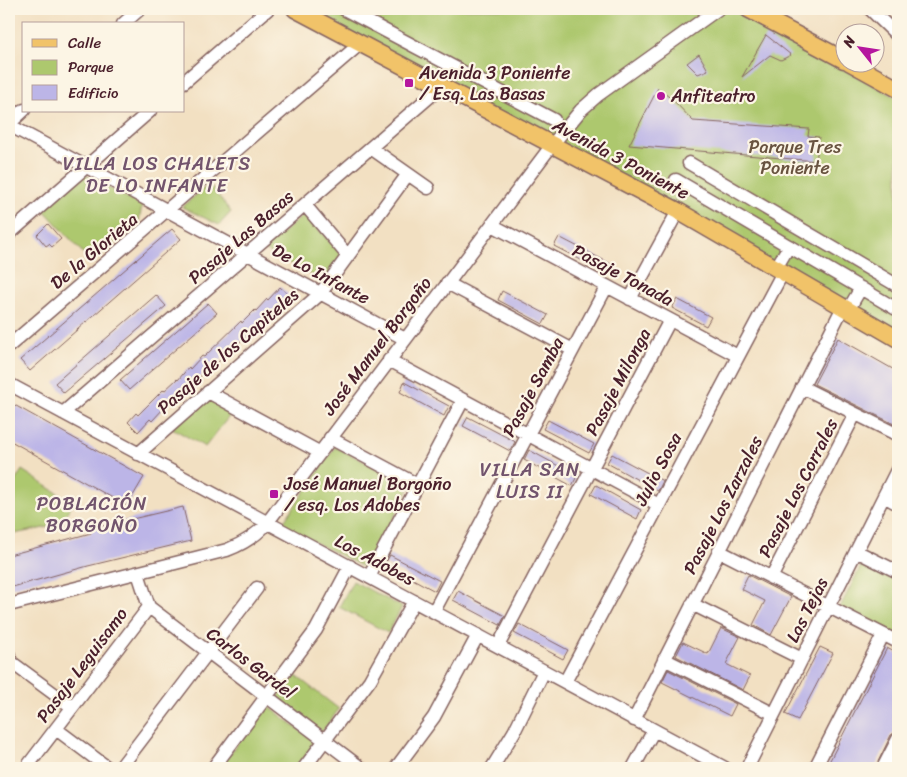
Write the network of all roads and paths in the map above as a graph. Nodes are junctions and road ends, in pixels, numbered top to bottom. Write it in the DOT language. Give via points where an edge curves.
graph roads {
  1 [pos="140,9"];
  2 [pos="268,9"];
  3 [pos="295,9"];
  4 [pos="344,9"];
  5 [pos="718,9"];
  6 [pos="748,9"];
  7 [pos="870,9"];
  8 [pos="125,22"];
  9 [pos="898,36"];
  10 [pos="361,43"];
  11 [pos="834,55"];
  12 [pos="868,72"];
  13 [pos="185,81"];
  14 [pos="442,86"];
  15 [pos="898,88"];
  16 [pos="22,112"];
  17 [pos="149,112"];
  18 [pos="554,120"];
  19 [pos="9,124"];
  20 [pos="552,145"];
  21 [pos="371,148"];
  22 [pos="689,163"];
  23 [pos="86,167"];
  24 [pos="408,174"];
  25 [pos="676,180"];
  26 [pos="428,188"];
  27 [pos="305,205"];
  28 [pos="168,211"];
  29 [pos="678,211"];
  30 [pos="492,225"];
  31 [pos="9,234"];
  32 [pos="789,246"];
  33 [pos="248,254"];
  34 [pos="348,256"];
  35 [pos="779,270"];
  36 [pos="447,283"];
  37 [pos="607,286"];
  38 [pos="898,286"];
  39 [pos="861,288"];
  40 [pos="320,294"];
  41 [pos="630,299"];
  42 [pos="846,308"];
  43 [pos="898,310"];
  44 [pos="670,320"];
  45 [pos="405,339"];
  46 [pos="898,339"];
  47 [pos="9,346"];
  48 [pos="573,350"];
  49 [pos="738,356"];
  50 [pos="389,360"];
  51 [pos="9,384"];
  52 [pos="802,387"];
  53 [pos="208,392"];
  54 [pos="463,400"];
  55 [pos="64,413"];
  56 [pos="855,414"];
  57 [pos="528,434"];
  58 [pos="898,436"];
  59 [pos="330,438"];
  60 [pos="319,452"];
  61 [pos="138,454"];
  62 [pos="898,468"];
  63 [pos="592,469"];
  64 [pos="418,485"];
  65 [pos="884,496"];
  66 [pos="898,504"];
  67 [pos="659,505"];
  68 [pos="266,523"];
  69 [pos="856,551"];
  70 [pos="719,552"];
  71 [pos="350,566"];
  72 [pos="898,572"];
  73 [pos="138,573"];
  74 [pos="369,577"];
  75 [pos="772,578"];
  76 [pos="258,588"];
  77 [pos="414,601"];
  78 [pos="692,604"];
  79 [pos="9,605"];
  80 [pos="149,607"];
  81 [pos="828,607"];
  82 [pos="434,611"];
  83 [pos="883,634"];
  84 [pos="478,635"];
  85 [pos="898,642"];
  86 [pos="498,646"];
  87 [pos="208,652"];
  88 [pos="664,659"];
  89 [pos="802,659"];
  90 [pos="9,660"];
  91 [pos="544,671"];
  92 [pos="564,682"];
  93 [pos="267,697"];
  94 [pos="72,707"];
  95 [pos="774,714"];
  96 [pos="634,720"];
  97 [pos="56,728"];
  98 [pos="654,730"];
  99 [pos="898,739"];
  100 [pos="325,741"];
  101 [pos="26,768"];
  102 [pos="108,768"];
  103 [pos="120,768"];
  104 [pos="212,768"];
  105 [pos="304,768"];
  106 [pos="361,768"];
  107 [pos="396,768"];
  108 [pos="492,768"];
  109 [pos="633,768"];
  110 [pos="722,768"];
  111 [pos="746,768"];
  112 [pos="815,768"];
  113 [pos="883,768"];
  1 -- 8 [label="street"];
  2 -- 13 [label="street"];
  3 -- 10 [label="main road, Avenida 3 Poniente"];
  4 -- 18 [label="street"];
  5 -- 20 [label="street, José Manuel Borgoño" via="594,98"];
  6 -- 11 [label="main road"];
  7 -- 9 [label="street"];
  10 -- 14 [label="main road, Avenida 3 Poniente"];
  10 -- 28 [label="street, De la Glorieta"];
  12 -- 15 [label="main road"];
  14 -- 20 [label="main road, Avenida 3 Poniente"];
  14 -- 21 [label="street, Pasaje Las Basas"];
  16 -- 19 [label="street"];
  17 -- 23 [label="street"];
  19 -- 23 [label="street, De Lo Infante"];
  20 -- 29 [label="main road, Avenida 3 Poniente"];
  20 -- 30 [label="street, José Manuel Borgoño"];
  21 -- 24 [label="street"];
  21 -- 27 [label="street, Pasaje Las Basas"];
  22 -- 38 [label="street"];
  23 -- 28 [label="street, De Lo Infante"];
  23 -- 31 [label="street"];
  24 -- 26 [label="street"];
  24 -- 34 [label="street, Pasaje de los Capiteles"];
  25 -- 32 [label="street"];
  27 -- 33 [label="street, Pasaje Las Basas"];
  27 -- 34 [label="street"];
  28 -- 33 [label="street, De Lo Infante"];
  28 -- 47 [label="street, De la Glorieta"];
  29 -- 35 [label="main road, Avenida 3 Poniente"];
  29 -- 41 [label="street"];
  30 -- 36 [label="street, José Manuel Borgoño"];
  30 -- 37 [label="street, Pasaje Tonada"];
  32 -- 35 [label="street, Julio Sosa"];
  32 -- 39 [label="street"];
  33 -- 40 [label="street, De Lo Infante"];
  33 -- 55 [label="street, Pasaje Las Basas"];
  34 -- 40 [label="street, Pasaje de los Capiteles"];
  35 -- 42 [label="main road, Avenida 3 Poniente"];
  35 -- 49 [label="street, Julio Sosa"];
  36 -- 45 [label="street, José Manuel Borgoño"];
  36 -- 48 [label="street"];
  37 -- 41 [label="street, Pasaje Tonada"];
  37 -- 48 [label="street, Pasaje Samba"];
  39 -- 42 [label="street, Pasaje Los Zarzales"];
  39 -- 43 [label="street"];
  40 -- 45 [label="street, De Lo Infante"];
  40 -- 53 [label="street, Pasaje de los Capiteles"];
  41 -- 44 [label="street, Pasaje Tonada"];
  42 -- 46 [label="main road, Avenida 3 Poniente"];
  42 -- 52 [label="street, Pasaje Los Zarzales"];
  44 -- 49 [label="street, Pasaje Tonada"];
  44 -- 63 [label="street, Pasaje Milonga"];
  45 -- 50 [label="street, José Manuel Borgoño"];
  48 -- 57 [label="street, Pasaje Samba"];
  49 -- 67 [label="street, Julio Sosa"];
  50 -- 54 [label="street"];
  50 -- 59 [label="street, José Manuel Borgoño"];
  51 -- 55 [label="street, Los Adobes"];
  52 -- 56 [label="street"];
  52 -- 70 [label="street, Pasaje Los Zarzales"];
  53 -- 60 [label="street"];
  53 -- 61 [label="street, Pasaje de los Capiteles"];
  54 -- 57 [label="street"];
  54 -- 64 [label="street"];
  55 -- 61 [label="street, Los Adobes"];
  56 -- 58 [label="street"];
  56 -- 75 [label="street, Pasaje Los Corrales"];
  57 -- 63 [label="street"];
  57 -- 82 [label="street, Pasaje Samba"];
  59 -- 60 [label="street, José Manuel Borgoño"];
  59 -- 64 [label="street"];
  60 -- 68 [label="street, José Manuel Borgoño"];
  61 -- 68 [label="street, Los Adobes"];
  62 -- 65 [label="street, Las Tejas"];
  63 -- 67 [label="street"];
  63 -- 86 [label="street, Pasaje Milonga"];
  64 -- 74 [label="street"];
  65 -- 66 [label="street"];
  65 -- 69 [label="street, Las Tejas"];
  67 -- 92 [label="street, Julio Sosa"];
  68 -- 71 [label="street, Los Adobes"];
  68 -- 73 [label="street, José Manuel Borgoño" via="238,546"];
  69 -- 72 [label="street"];
  69 -- 81 [label="street, Las Tejas"];
  70 -- 75 [label="street"];
  70 -- 78 [label="street, Pasaje Los Zarzales"];
  71 -- 74 [label="street, Los Adobes"];
  71 -- 93 [label="street" via="316,630"];
  73 -- 79 [label="street, José Manuel Borgoño"];
  73 -- 80 [label="street"];
  74 -- 77 [label="street, Los Adobes"];
  75 -- 81 [label="street"];
  76 -- 87 [label="street"];
  77 -- 82 [label="street, Los Adobes"];
  77 -- 100 [label="street" via="370,680"];
  78 -- 88 [label="street, Pasaje Los Zarzales"];
  78 -- 89 [label="street"];
  80 -- 87 [label="street, Carlos Gardel"];
  80 -- 94 [label="street, Pasaje Leguisamo"];
  81 -- 83 [label="street"];
  81 -- 89 [label="street, Las Tejas"];
  82 -- 84 [label="street, Los Adobes"];
  83 -- 85 [label="street"];
  83 -- 112 [label="street"];
  84 -- 86 [label="street, Los Adobes"];
  84 -- 107 [label="street" via="434,717"];
  86 -- 91 [label="street, Los Adobes"];
  87 -- 93 [label="street, Carlos Gardel"];
  87 -- 103 [label="street"];
  88 -- 95 [label="street"];
  88 -- 96 [label="street, Pasaje Los Zarzales"];
  89 -- 95 [label="street, Las Tejas"];
  90 -- 94 [label="street"];
  91 -- 92 [label="street, Los Adobes"];
  91 -- 108 [label="street"];
  92 -- 96 [label="street, Los Adobes"];
  93 -- 100 [label="street, Carlos Gardel"];
  93 -- 104 [label="street"];
  94 -- 97 [label="street, Pasaje Leguisamo"];
  95 -- 111 [label="street, Las Tejas"];
  96 -- 98 [label="street, Los Adobes"];
  97 -- 101 [label="street, Pasaje Leguisamo"];
  97 -- 102 [label="street"];
  98 -- 109 [label="street"];
  98 -- 110 [label="street, Los Adobes"];
  99 -- 113 [label="street"];
  100 -- 105 [label="street"];
  100 -- 106 [label="street, Carlos Gardel"];
}
